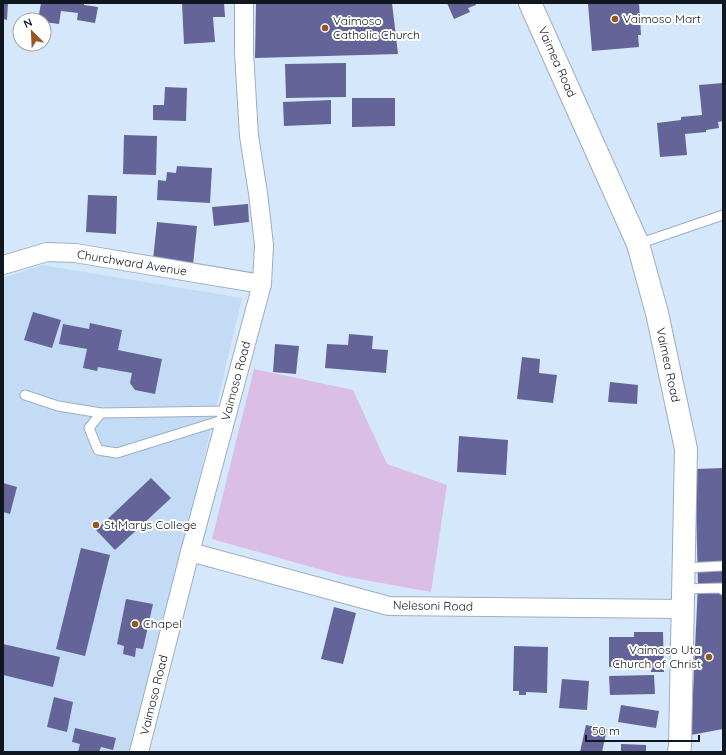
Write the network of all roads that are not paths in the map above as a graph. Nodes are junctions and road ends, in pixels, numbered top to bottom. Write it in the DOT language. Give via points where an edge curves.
graph roads {
  1 [pos="244,3"];
  2 [pos="530,3"];
  3 [pos="723,215"];
  4 [pos="638,244"];
  5 [pos="3,265"];
  6 [pos="262,284"];
  7 [pos="25,395"];
  8 [pos="101,413"];
  9 [pos="227,415"];
  10 [pos="190,552"];
  11 [pos="723,566"];
  12 [pos="683,589"];
  13 [pos="723,590"];
  14 [pos="139,752"];
  15 [pos="679,752"];
  1 -- 6 [label="street, Vaimoso Road" via="249,136 264,245"];
  2 -- 4 [label="street, Vaimea Road"];
  3 -- 4 [label="lane"];
  4 -- 12 [label="street, Vaimea Road" via="657,313 686,450"];
  5 -- 6 [label="street, Churchward Avenue" via="47,252 75,253"];
  6 -- 9 [label="street, Vaimoso Road"];
  7 -- 8 [label="lane" via="58,406"];
  8 -- 9 [label="lane"];
  8 -- 9 [label="lane" via="89,428 98,450 117,454"];
  9 -- 10 [label="street, Vaimoso Road"];
  10 -- 12 [label="street, Nelesoni Road" via="389,606"];
  10 -- 14 [label="street, Vaimoso Road"];
  11 -- 12 [label="lane"];
  12 -- 13 [label="lane"];
  12 -- 15 [label="street, Vaimea Road"];
}
